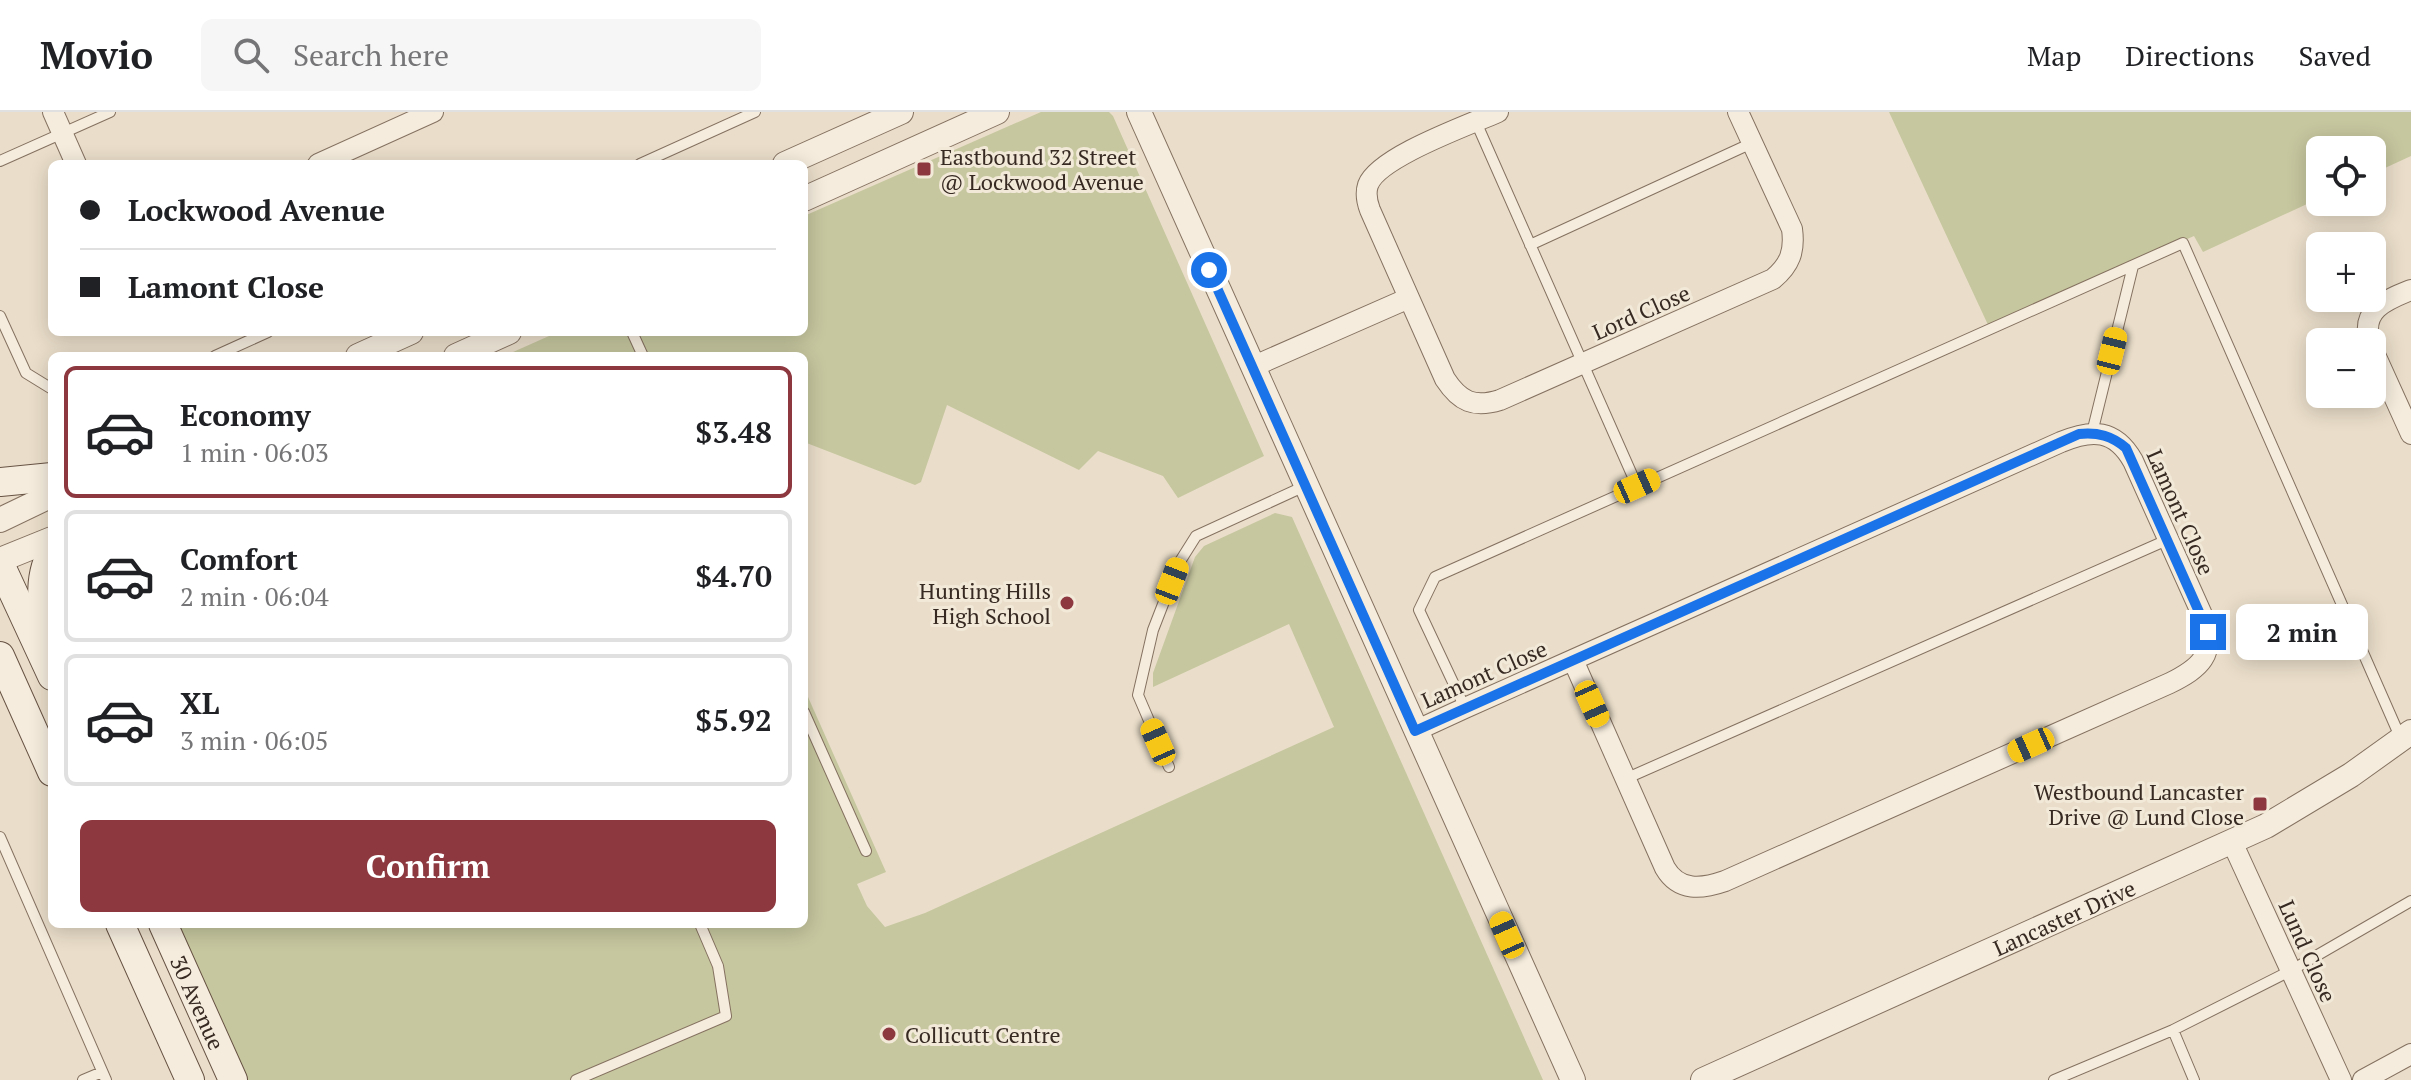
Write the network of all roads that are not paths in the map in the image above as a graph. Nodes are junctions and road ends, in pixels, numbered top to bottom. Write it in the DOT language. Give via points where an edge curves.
graph roads {
  1 [pos="53,112"];
  2 [pos="110,112"];
  3 [pos="433,112"];
  4 [pos="755,112"];
  5 [pos="901,112"];
  6 [pos="997,112"];
  7 [pos="1139,112"];
  8 [pos="1498,112"];
  9 [pos="1738,112"];
  10 [pos="1476,122"];
  11 [pos="62,134"];
  12 [pos="1752,143"];
  13 [pos="74,160"];
  14 [pos="327,160"];
  15 [pos="649,160"];
  16 [pos="794,160"];
  17 [pos="0,161"];
  18 [pos="808,197"];
  19 [pos="1530,245"];
  20 [pos="2133,266"];
  21 [pos="2411,290"];
  22 [pos="1409,298"];
  23 [pos="0,316"];
  24 [pos="2368,328"];
  25 [pos="259,336"];
  26 [pos="402,336"];
  27 [pos="500,336"];
  28 [pos="224,352"];
  29 [pos="367,352"];
  30 [pos="465,352"];
  31 [pos="1583,363"];
  32 [pos="1252,367"];
  33 [pos="2386,379"];
  34 [pos="48,387"];
  35 [pos="2092,433"];
  36 [pos="2411,434"];
  37 [pos="48,478"];
  38 [pos="0,482"];
  39 [pos="1305,486"];
  40 [pos="1637,486"];
  41 [pos="48,497"];
  42 [pos="0,520"];
  43 [pos="2167,540"];
  44 [pos="48,541"];
  45 [pos="48,561"];
  46 [pos="0,562"];
  47 [pos="48,629"];
  48 [pos="0,656"];
  49 [pos="1573,660"];
  50 [pos="48,667"];
  51 [pos="1465,708"];
  52 [pos="808,721"];
  53 [pos="1415,731"];
  54 [pos="2406,736"];
  55 [pos="48,763"];
  56 [pos="1169,767"];
  57 [pos="1625,779"];
  58 [pos="0,837"];
  59 [pos="2232,842"];
  60 [pos="866,851"];
  61 [pos="2411,901"];
  62 [pos="122,928"];
  63 [pos="165,928"];
  64 [pos="702,928"];
  65 [pos="2290,971"];
  66 [pos="2173,1030"];
  67 [pos="2411,1054"];
  68 [pos="104,1076"];
  69 [pos="83,1080"];
  70 [pos="190,1080"];
  71 [pos="233,1080"];
  72 [pos="576,1080"];
  73 [pos="1573,1080"];
  74 [pos="1703,1080"];
  75 [pos="2054,1080"];
  76 [pos="2194,1080"];
  77 [pos="2341,1080"];
  78 [pos="2363,1080"];
  1 -- 11 [label="street"];
  2 -- 11 [label="lane"];
  3 -- 14 [label="street"];
  4 -- 15 [label="lane"];
  5 -- 16 [label="street"];
  6 -- 18 [label="street"];
  7 -- 32 [label="street"];
  8 -- 10 [label="street, Lord Close"];
  9 -- 12 [label="street, Lord Close"];
  10 -- 19 [label="lane"];
  10 -- 22 [label="street, Lord Close" via="1392,160 1368,186 1370,210"];
  11 -- 13 [label="street"];
  11 -- 17 [label="lane"];
  12 -- 19 [label="lane"];
  12 -- 31 [label="street, Lord Close" via="1792,229 1793,249 1783,271"];
  19 -- 31 [label="lane"];
  20 -- 35 [label="lane"];
  20 -- 40 [label="lane"];
  20 -- 54 [label="lane" via="2183,243"];
  21 -- 24 [label="street" via="2378,305"];
  22 -- 31 [label="street, Lord Close" via="1445,379 1470,404 1500,400"];
  22 -- 32 [label="street"];
  23 -- 34 [label="lane" via="26,373"];
  25 -- 28 [label="lane"];
  26 -- 29 [label="street"];
  27 -- 30 [label="street"];
  31 -- 40 [label="lane"];
  32 -- 39 [label="street"];
  33 -- 36 [label="street"];
  35 -- 43 [label="street, Lamont Close" via="2116,439 2126,448"];
  35 -- 49 [label="street, Lamont Close" via="2079,434"];
  37 -- 38 [label="main road"];
  39 -- 53 [label="street"];
  39 -- 56 [label="lane" via="1196,536 1179,563 1153,630 1138,695"];
  40 -- 51 [label="lane" via="1435,577 1419,610"];
  41 -- 42 [label="street"];
  43 -- 57 [label="lane"];
  43 -- 57 [label="street, Lamont Close" via="2208,632 2205,654 2190,673 1725,881 1696,888 1668,874"];
  44 -- 46 [label="street"];
  45 -- 47 [label="main road" via="41,587"];
  46 -- 50 [label="main road"];
  48 -- 55 [label="main road"];
  49 -- 51 [label="street, Lamont Close"];
  49 -- 57 [label="street, Lamont Close"];
  51 -- 53 [label="street, Lamont Close"];
  52 -- 60 [label="lane"];
  53 -- 73 [label="street"];
  54 -- 59 [label="street, Lancaster Drive" via="2299,807"];
  58 -- 68 [label="lane"];
  59 -- 65 [label="street, Lund Close"];
  59 -- 74 [label="street, Lancaster Drive"];
  61 -- 65 [label="lane"];
  62 -- 70 [label="main road, 30 Avenue"];
  63 -- 71 [label="main road, 30 Avenue"];
  64 -- 72 [label="lane" via="721,976 726,1016"];
  65 -- 66 [label="lane"];
  65 -- 77 [label="street, Lund Close"];
  66 -- 75 [label="lane"];
  66 -- 76 [label="lane"];
  67 -- 78 [label="street"];
  68 -- 69 [label="lane"];
}
